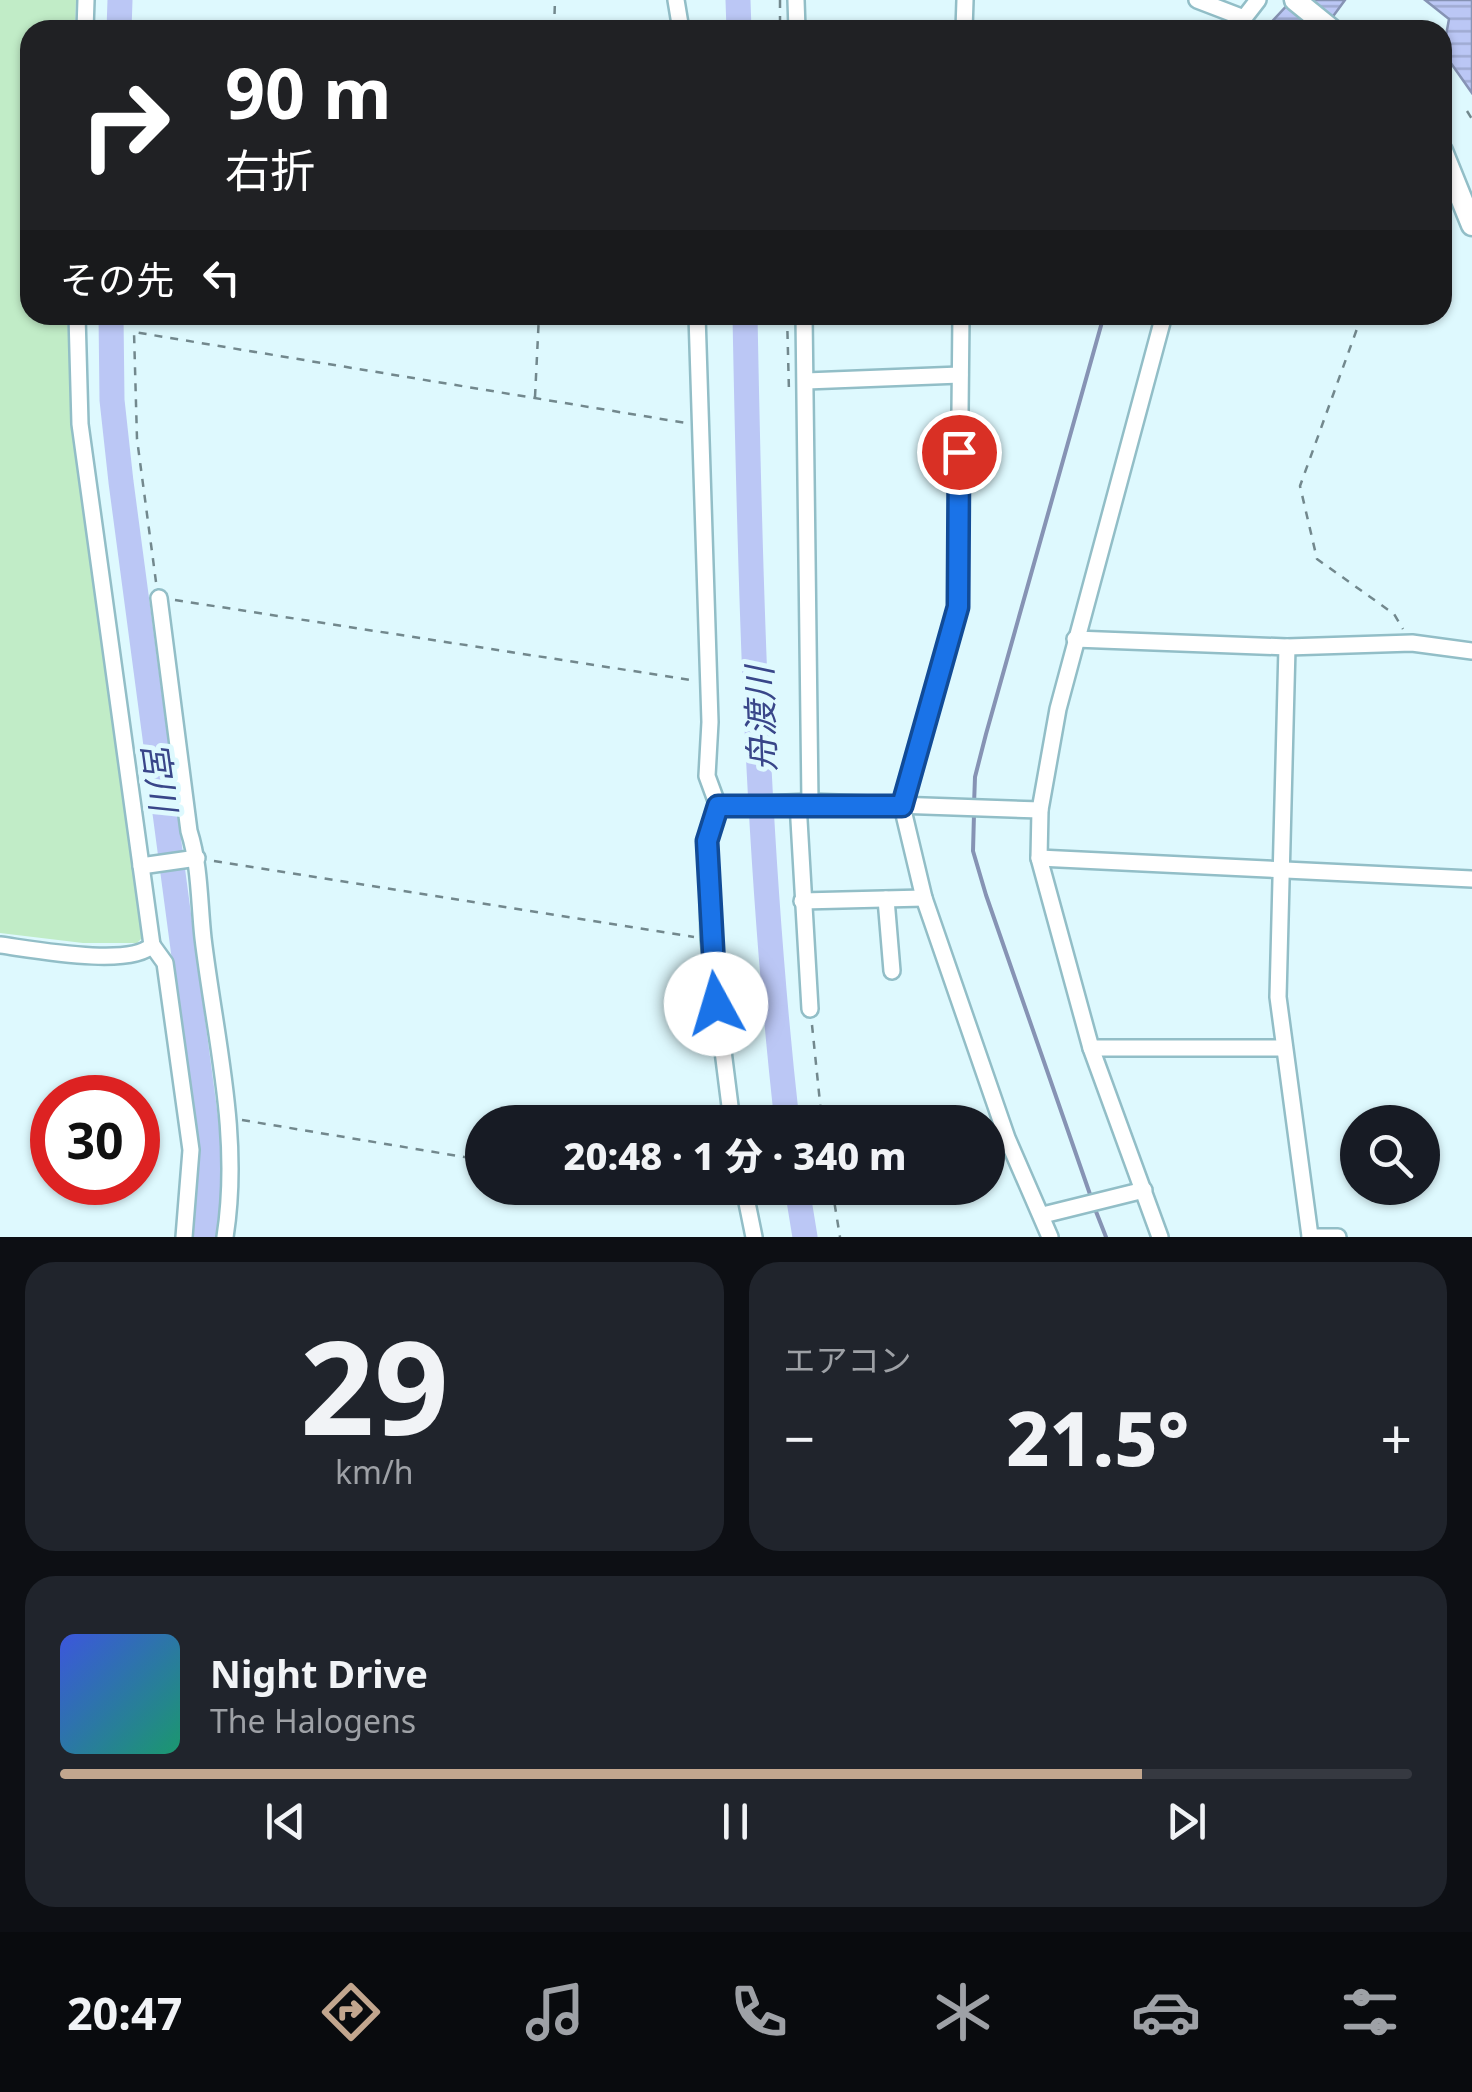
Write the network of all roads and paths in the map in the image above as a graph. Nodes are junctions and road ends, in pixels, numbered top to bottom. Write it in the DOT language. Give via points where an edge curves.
graph roads {
  1 [pos="1197,0"];
  2 [pos="1258,0"];
  3 [pos="1295,0"];
  4 [pos="1320,20"];
  5 [pos="1466,112"];
  6 [pos="1472,119"];
  7 [pos="1452,176"];
  8 [pos="1472,226"];
  9 [pos="78,325"];
  10 [pos="539,325"];
  11 [pos="697,325"];
  12 [pos="804,325"];
  13 [pos="961,325"];
  14 [pos="1161,325"];
  15 [pos="1358,325"];
  16 [pos="960,375"];
  17 [pos="806,381"];
  18 [pos="535,399"];
  19 [pos="702,426"];
  20 [pos="158,598"];
  21 [pos="1075,639"];
  22 [pos="1412,643"];
  23 [pos="1287,646"];
  24 [pos="1472,650"];
  25 [pos="707,682"];
  26 [pos="799,803"];
  27 [pos="722,805"];
  28 [pos="902,806"];
  29 [pos="1040,810"];
  30 [pos="194,857"];
  31 [pos="1039,858"];
  32 [pos="146,864"];
  33 [pos="1280,870"];
  34 [pos="1472,879"];
  35 [pos="924,898"];
  36 [pos="886,899"];
  37 [pos="802,901"];
  38 [pos="710,940"];
  39 [pos="0,944"];
  40 [pos="152,945"];
  41 [pos="892,971"];
  42 [pos="810,1009"];
  43 [pos="1091,1048"];
  44 [pos="1283,1048"];
  45 [pos="730,1105"];
  46 [pos="820,1105"];
  47 [pos="229,1118"];
  48 [pos="465,1157"];
  49 [pos="1144,1190"];
  50 [pos="748,1205"];
  51 [pos="835,1205"];
  52 [pos="1043,1215"];
  53 [pos="1310,1236"];
  54 [pos="184,1237"];
  55 [pos="225,1237"];
  56 [pos="754,1237"];
  57 [pos="840,1237"];
  58 [pos="1050,1237"];
  59 [pos="1160,1237"];
  60 [pos="1338,1237"];
  1 -- 2 [label="street" via="1244,18"];
  3 -- 4 [label="main road"];
  5 -- 6 [label="path"];
  7 -- 8 [label="main road"];
  9 -- 32 [label="street" via="80,424"];
  10 -- 18 [label="path"];
  11 -- 19 [label="street"];
  12 -- 17 [label="street"];
  13 -- 16 [label="street"];
  14 -- 21 [label="street"];
  15 -- 22 [label="path" via="1300,486 1317,559 1394,614"];
  16 -- 17 [label="street"];
  16 -- 28 [label="street" via="958,607"];
  17 -- 26 [label="street"];
  18 -- 19 [label="path"];
  18 -- 20 [label="path" via="134,332 136,439"];
  19 -- 25 [label="street"];
  20 -- 25 [label="path"];
  20 -- 30 [label="street"];
  21 -- 23 [label="street"];
  21 -- 29 [label="street"];
  22 -- 23 [label="street"];
  22 -- 24 [label="street"];
  23 -- 33 [label="street"];
  25 -- 27 [label="street" via="708,776"];
  26 -- 27 [label="street"];
  26 -- 28 [label="street"];
  26 -- 37 [label="street"];
  27 -- 38 [label="street" via="707,841"];
  28 -- 29 [label="street"];
  28 -- 35 [label="street"];
  29 -- 31 [label="street"];
  30 -- 32 [label="street"];
  30 -- 38 [label="path"];
  30 -- 47 [label="street"];
  31 -- 33 [label="street"];
  31 -- 43 [label="street"];
  32 -- 40 [label="street"];
  33 -- 34 [label="street"];
  33 -- 44 [label="street"];
  35 -- 36 [label="street"];
  35 -- 52 [label="street" via="1007,1138"];
  36 -- 37 [label="street"];
  36 -- 41 [label="street"];
  37 -- 42 [label="street"];
  38 -- 45 [label="street"];
  39 -- 40 [label="street" via="73,954 139,954"];
  40 -- 54 [label="street" via="165,963 186,1113 191,1164"];
  42 -- 46 [label="path"];
  43 -- 44 [label="street"];
  43 -- 49 [label="street"];
  44 -- 53 [label="street"];
  47 -- 48 [label="path"];
  47 -- 55 [label="street" via="233,1158"];
  49 -- 52 [label="street"];
  49 -- 59 [label="street"];
  50 -- 56 [label="street"];
  51 -- 57 [label="path"];
  52 -- 58 [label="street"];
  53 -- 60 [label="street"];
}
